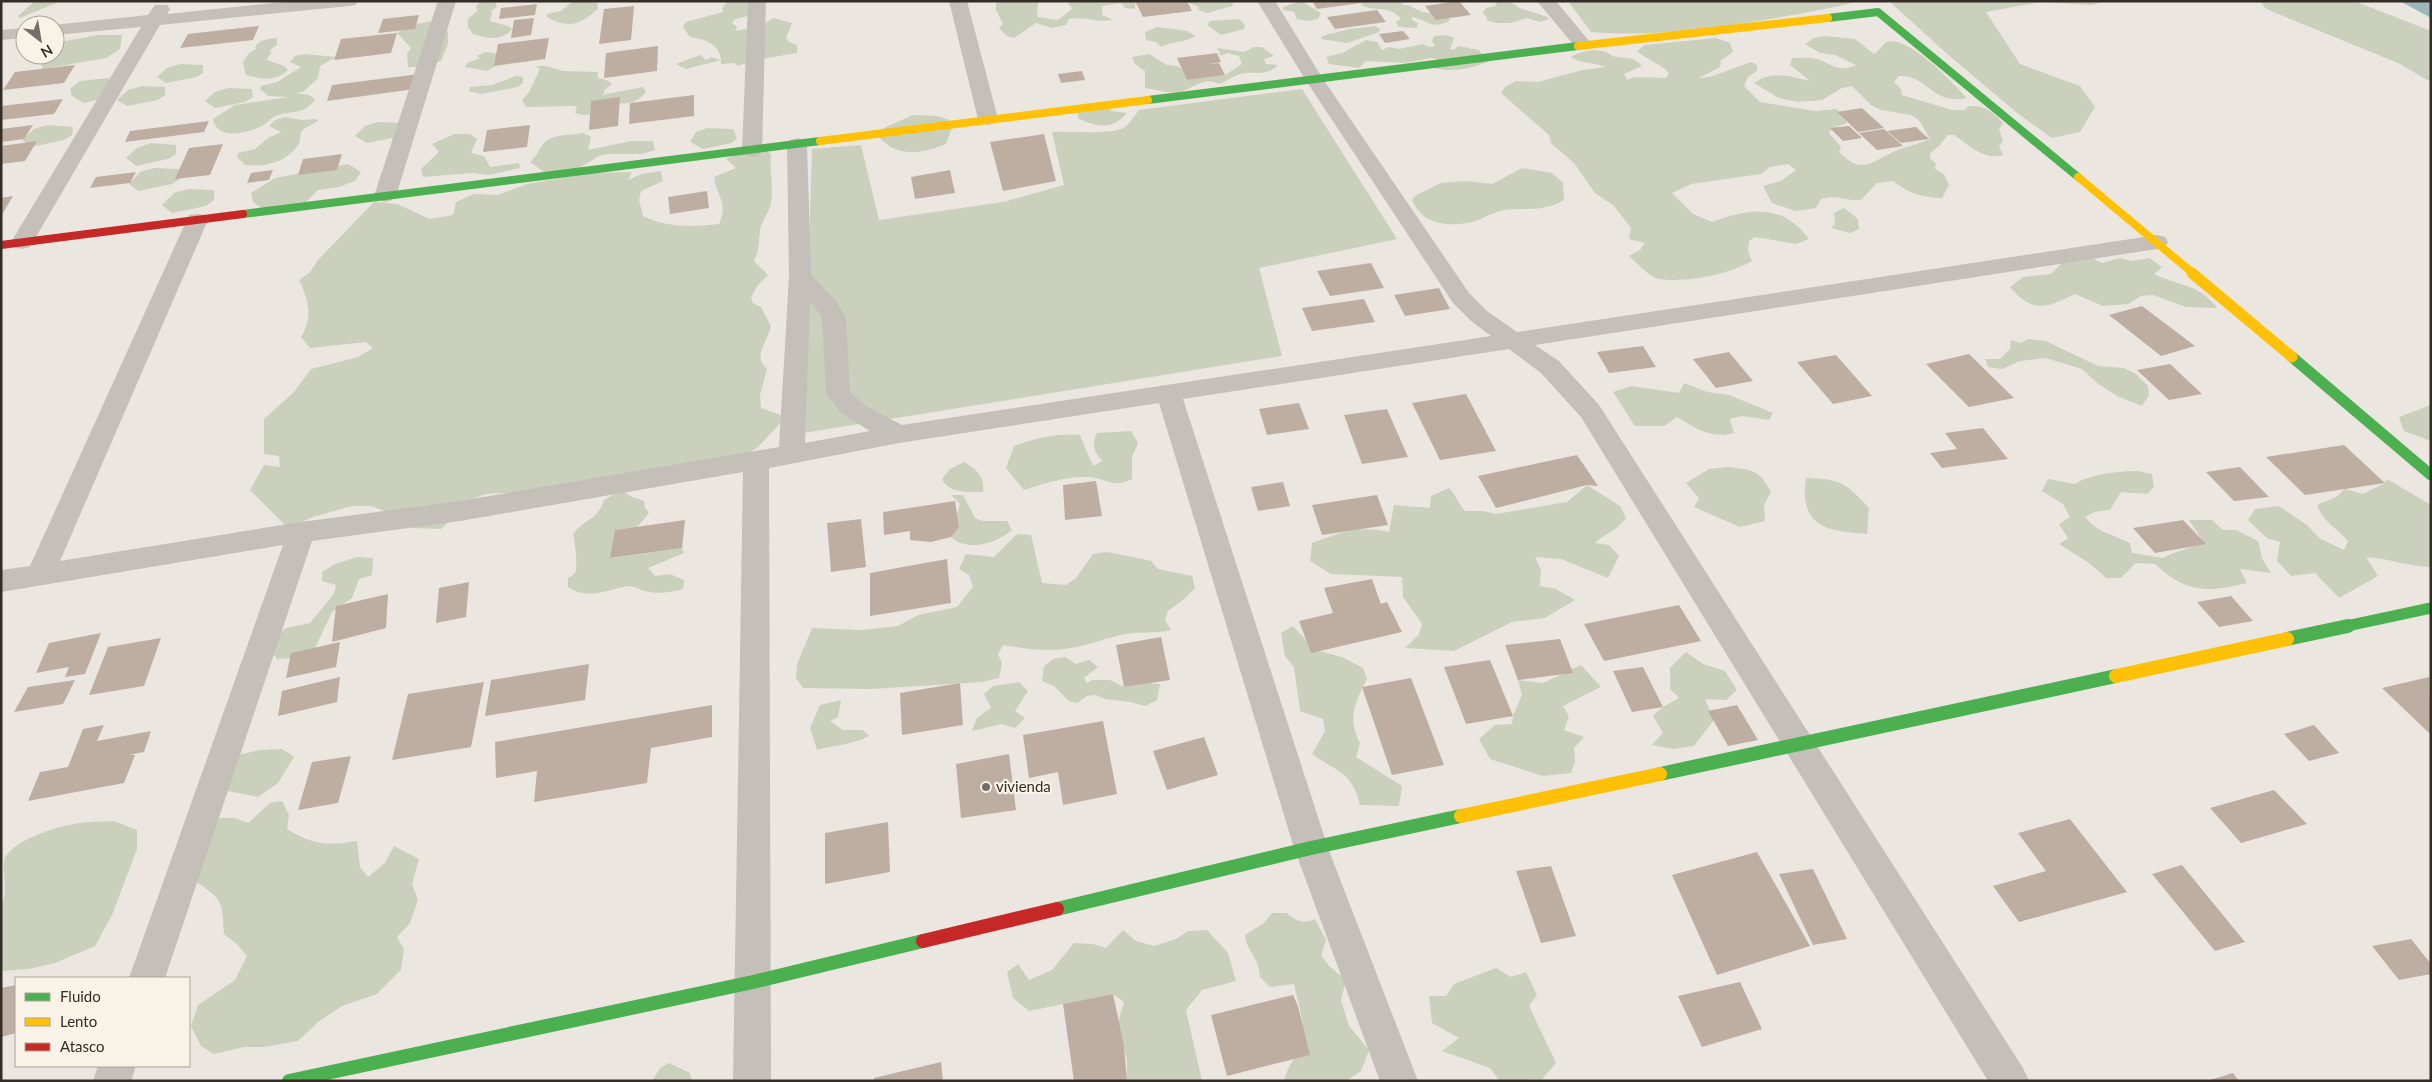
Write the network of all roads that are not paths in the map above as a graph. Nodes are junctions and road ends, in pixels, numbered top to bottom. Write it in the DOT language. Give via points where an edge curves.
graph roads {
  1 [pos="166,1"];
  2 [pos="349,1"];
  3 [pos="447,1"];
  4 [pos="757,1"];
  5 [pos="958,1"];
  6 [pos="1266,1"];
  7 [pos="1546,1"];
  8 [pos="154,20"];
  9 [pos="65,29"];
  10 [pos="15,34"];
  11 [pos="1,35"];
  12 [pos="1583,45"];
  13 [pos="1314,79"];
  14 [pos="988,119"];
  15 [pos="797,144"];
  16 [pos="752,150"];
  17 [pos="385,196"];
  18 [pos="197,220"];
  19 [pos="22,242"];
  20 [pos="2157,242"];
  21 [pos="1,245"];
  22 [pos="800,277"];
  23 [pos="1512,340"];
  24 [pos="1168,392"];
  25 [pos="898,434"];
  26 [pos="792,454"];
  27 [pos="756,461"];
  28 [pos="2431,474"];
  29 [pos="302,532"];
  30 [pos="40,574"];
  31 [pos="1,581"];
  32 [pos="2431,608"];
  33 [pos="1800,745"];
  34 [pos="1311,848"];
  35 [pos="148,977"];
  36 [pos="753,982"];
  37 [pos="117,1067"];
  38 [pos="112,1081"];
  39 [pos="289,1081"];
  40 [pos="752,1081"];
  41 [pos="1398,1081"];
  42 [pos="2010,1081"];
  1 -- 8 [label="street"];
  2 -- 8 [label="street"];
  3 -- 17 [label="street"];
  4 -- 16 [label="street"];
  5 -- 14 [label="street"];
  6 -- 13 [label="street"];
  7 -- 12 [label="street"];
  8 -- 9 [label="street"];
  8 -- 19 [label="street"];
  10 -- 11 [label="street"];
  12 -- 13 [label="street"];
  12 -- 20 [label="street" via="1878,12"];
  13 -- 14 [label="street"];
  13 -- 23 [label="street" via="1461,298"];
  14 -- 15 [label="street"];
  15 -- 16 [label="street"];
  15 -- 22 [label="street"];
  16 -- 17 [label="street"];
  17 -- 18 [label="street"];
  18 -- 19 [label="street"];
  18 -- 30 [label="street"];
  19 -- 21 [label="street"];
  20 -- 23 [label="street"];
  20 -- 28 [label="street"];
  22 -- 25 [label="street" via="823,300 834,317 838,393 850,409"];
  22 -- 26 [label="street"];
  23 -- 24 [label="street"];
  23 -- 33 [label="street" via="1550,367 1590,411"];
  24 -- 25 [label="street"];
  24 -- 34 [label="street"];
  25 -- 26 [label="street"];
  26 -- 27 [label="street"];
  27 -- 29 [label="street" via="460,511"];
  27 -- 36 [label="street"];
  29 -- 30 [label="street"];
  29 -- 35 [label="street"];
  30 -- 31 [label="street"];
  32 -- 33 [label="street"];
  33 -- 34 [label="street"];
  33 -- 42 [label="street"];
  34 -- 36 [label="street"];
  34 -- 41 [label="street"];
  36 -- 39 [label="street"];
  36 -- 40 [label="street"];
  37 -- 38 [label="street"];
}
